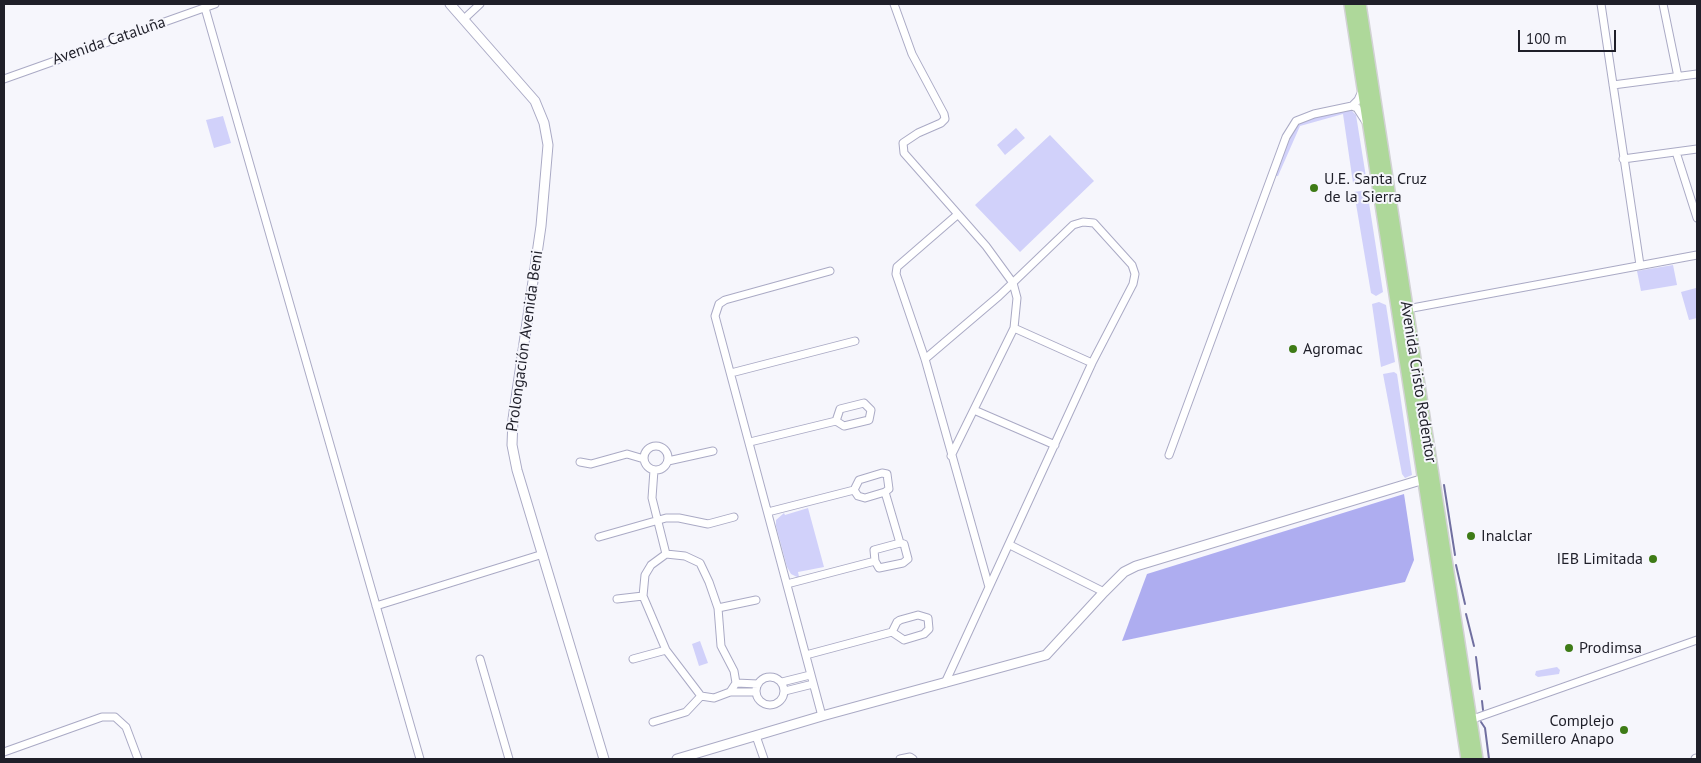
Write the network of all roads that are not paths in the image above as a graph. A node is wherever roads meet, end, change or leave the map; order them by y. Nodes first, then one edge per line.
1 (215, 4) edge
2 (450, 4) edge
3 (480, 4) edge
4 (894, 4) edge
5 (1350, 4) edge
6 (1360, 4) edge
7 (1601, 4) edge
8 (1663, 4) edge
9 (205, 8) junction
10 (464, 19) junction
11 (1697, 74) edge
12 (1678, 77) junction
13 (4, 78) edge
14 (1363, 84) junction
15 (1613, 86) junction
16 (1352, 106) junction
17 (1370, 128) junction
18 (1697, 148) edge
19 (1676, 152) junction
20 (1623, 159) junction
21 (1696, 210) edge
22 (957, 215) junction
23 (1697, 218) edge
24 (1697, 255) edge
25 (1640, 265) junction
26 (830, 271) dead end
27 (1013, 283) junction
28 (1407, 309) junction
29 (1014, 328) junction
30 (855, 341) dead end
31 (925, 359) junction
32 (1092, 364) junction
33 (731, 373) junction
34 (974, 410) junction
35 (836, 421) junction
36 (750, 442) junction
37 (1055, 445) junction
38 (713, 451) dead end
39 (1169, 455) dead end
40 (951, 456) junction
41 (644, 460) junction
42 (668, 461) junction
43 (580, 462) dead end
44 (654, 470) junction
45 (1424, 479) junction
46 (854, 490) junction
47 (885, 492) junction
48 (768, 512) junction
49 (734, 517) dead end
50 (656, 521) junction
51 (599, 536) dead end
52 (900, 543) junction
53 (1010, 545) junction
54 (543, 554) junction
55 (666, 554) junction
56 (875, 561) junction
57 (787, 584) junction
58 (989, 587) junction
59 (1104, 592) junction
60 (643, 596) junction
61 (616, 599) dead end
62 (756, 600) dead end
63 (376, 606) junction
64 (718, 608) junction
65 (892, 632) junction
66 (1697, 640) edge
67 (666, 650) junction
68 (806, 655) junction
69 (632, 658) dead end
70 (480, 659) dead end
71 (810, 675) junction
72 (782, 682) junction
73 (736, 683) junction
74 (945, 683) junction
75 (758, 684) junction
76 (813, 684) junction
77 (785, 691) junction
78 (730, 692) junction
79 (756, 692) junction
80 (701, 696) junction
81 (822, 716) junction
82 (1470, 720) junction
83 (653, 722) dead end
84 (756, 736) junction
85 (4, 752) edge
86 (138, 759) edge
87 (420, 759) edge
88 (509, 759) edge
89 (604, 759) edge
90 (676, 759) edge
91 (764, 759) edge
92 (900, 759) edge
93 (913, 759) edge
94 (1468, 759) edge
95 (1477, 759) edge

1 - 9 street, Avenida Cataluña
2 - 10 street, Prolongación Avenida Beni
3 - 10 street
4 - 22 street
5 - 14 highway, Avenida Cristo Redentor
6 - 28 highway, Avenida Cristo Redentor
7 - 15 street
8 - 12 street
9 - 13 street, Avenida Cataluña
9 - 63 street
10 - 54 street, Prolongación Avenida Beni
11 - 12 street
12 - 15 street
14 - 16 street
14 - 17 highway, Avenida Cristo Redentor
15 - 20 street
16 - 17 street
16 - 39 street
17 - 45 highway, Avenida Cristo Redentor
18 - 19 street
19 - 20 street
19 - 21 street
20 - 25 street
21 - 23 street
22 - 27 street
22 - 31 street
24 - 25 street
25 - 28 street
26 - 33 street
27 - 29 street
27 - 31 street
27 - 32 street
28 - 82 highway, Avenida Cristo Redentor
29 - 32 street
29 - 34 street
30 - 33 street
31 - 40 street
32 - 37 street
33 - 36 street
34 - 37 street
34 - 40 street
35 - 35 street
35 - 36 street
36 - 48 street
37 - 53 street
38 - 42 street
40 - 58 street
41 - 42 street
41 - 43 street
41 - 44 street
42 - 44 street
44 - 50 street
45 - 59 street
45 - 94 highway, Avenida Cristo Redentor
46 - 47 street
46 - 47 street
46 - 48 street
47 - 52 street
48 - 57 street
49 - 50 street
50 - 51 street
50 - 55 street
52 - 56 street
52 - 56 street
53 - 58 street
53 - 59 street
54 - 63 street
54 - 89 street, Prolongación Avenida Beni
55 - 60 street
55 - 64 street
56 - 57 street
57 - 68 street
58 - 74 street
59 - 74 street
60 - 61 street
60 - 67 street
62 - 64 street
63 - 87 street
64 - 73 street
65 - 65 street
65 - 68 street
66 - 82 street
67 - 69 street
67 - 80 street
68 - 71 street
70 - 88 street
71 - 72 street
71 - 76 street
72 - 75 street
72 - 77 street
73 - 75 street
73 - 78 street
74 - 81 street
75 - 79 street
76 - 77 street
76 - 81 street
77 - 79 street
78 - 79 street
78 - 80 street
80 - 83 street
81 - 84 street
82 - 95 highway, Avenida Cristo Redentor
84 - 90 street
84 - 91 street
85 - 86 street
92 - 93 street

